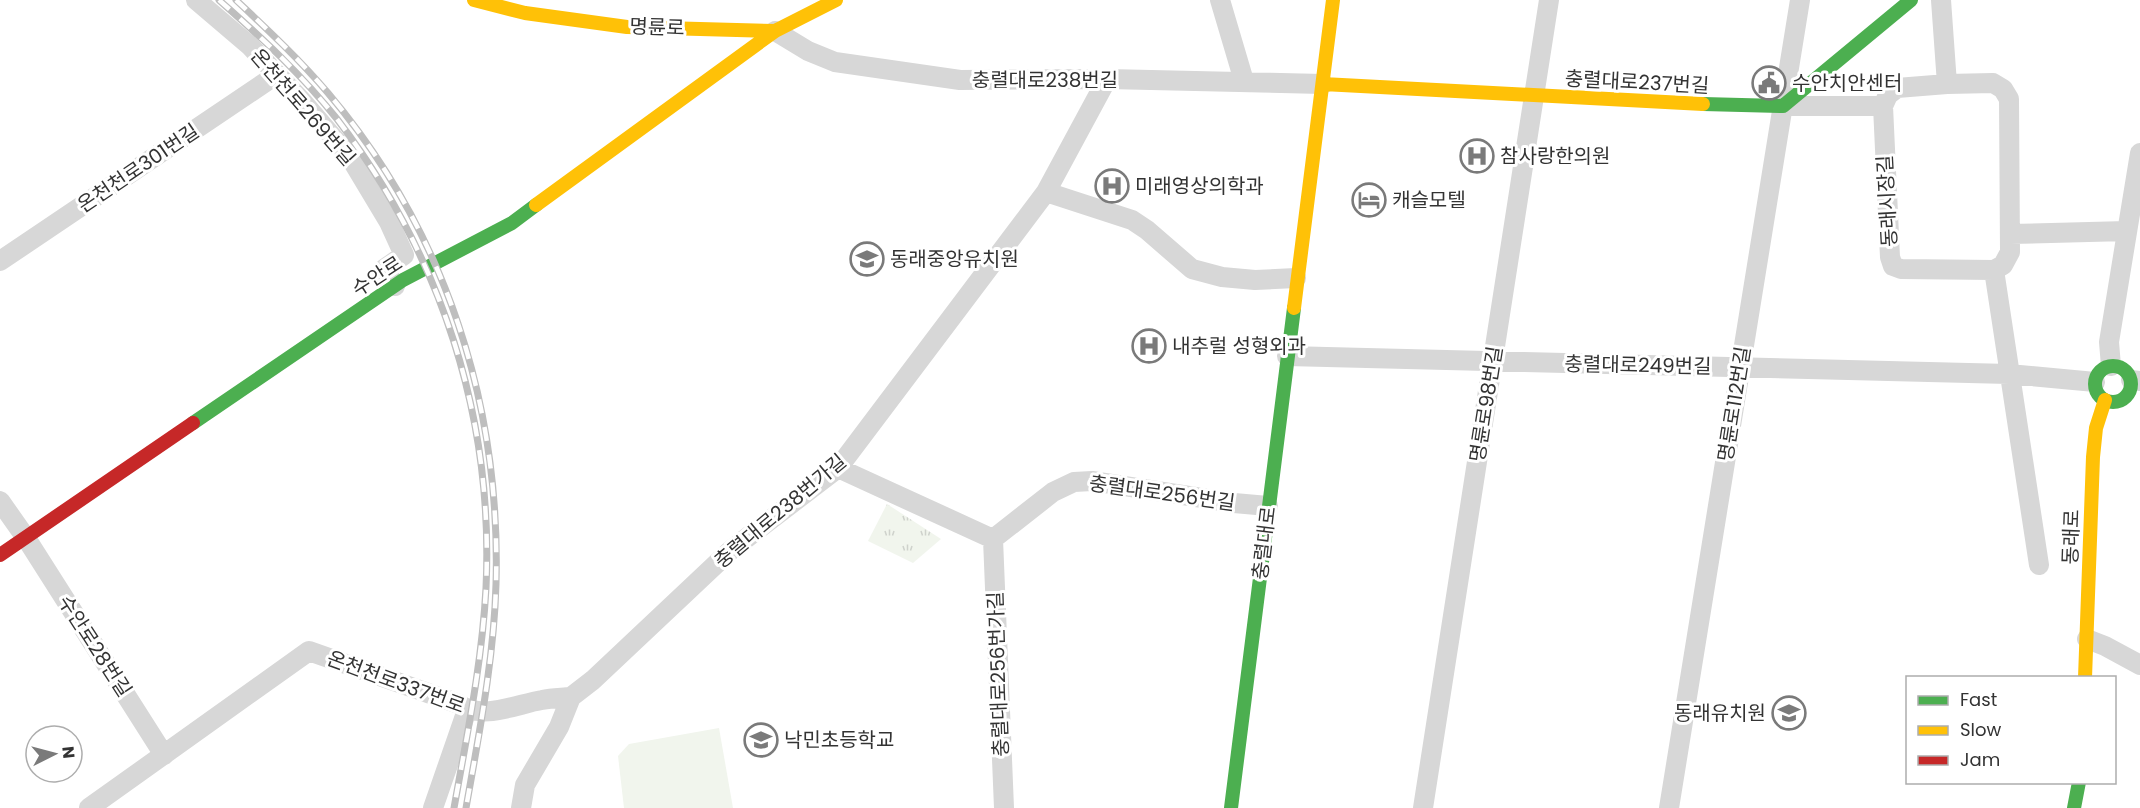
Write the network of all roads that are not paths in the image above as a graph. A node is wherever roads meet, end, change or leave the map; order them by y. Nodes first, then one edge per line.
1 (196, 0) edge
2 (474, 0) edge
3 (836, 0) edge
4 (1220, 0) edge
5 (1333, 0) edge
6 (1548, 0) edge
7 (1800, 0) edge
8 (1911, 0) edge
9 (1941, 0) edge
10 (775, 31) junction
11 (276, 75) junction
12 (1107, 79) junction
13 (1244, 81) junction
14 (1323, 84) junction
15 (1947, 84) junction
16 (1534, 96) junction
17 (1783, 106) junction
18 (1883, 106) junction
19 (2140, 153) edge
20 (1046, 192) junction
21 (2127, 231) junction
22 (2010, 234) junction
23 (0, 261) edge
24 (1994, 270) junction
25 (1296, 278) junction
26 (395, 286) junction
27 (1287, 356) junction
28 (1492, 361) junction
29 (2140, 361) edge
30 (1740, 367) junction
31 (2009, 374) junction
32 (2127, 375) edge
33 (2095, 382) junction
34 (2105, 400) junction
35 (838, 468) junction
36 (0, 501) edge
37 (1268, 506) junction
38 (26, 538) junction
39 (993, 539) junction
40 (0, 555) edge
41 (2039, 565) dead end
42 (2086, 639) junction
43 (2140, 665) edge
44 (2085, 676) edge
45 (571, 697) junction
46 (467, 710) junction
47 (164, 754) junction
48 (2079, 784) edge
49 (89, 808) edge
50 (433, 808) edge
51 (521, 808) edge
52 (1004, 808) edge
53 (1231, 808) edge
54 (1423, 808) edge
55 (1669, 808) edge
56 (2074, 808) edge

1 - 11 street, 온천천로269번길
2 - 10 main road, 명륜로
3 - 10 main road, 명륜로
4 - 13 street
5 - 14 main road, 충렬대로
6 - 16 street, 명륜로98번길
7 - 17 street, 명륜로112번길
8 - 17 main road
9 - 15 street
10 - 12 street, 충렬대로238번길
10 - 26 main road, 수안로
11 - 23 street, 온천천로301번길
11 - 26 street, 온천천로269번길
12 - 13 street, 충렬대로238번길
12 - 20 street, 충렬대로238번가길
13 - 14 street, 충렬대로238번길
14 - 16 main road, 충렬대로237번길
14 - 25 main road, 충렬대로
15 - 18 street
15 - 22 street
16 - 17 main road, 충렬대로237번길
16 - 28 street, 명륜로98번길
17 - 18 street
17 - 30 street, 명륜로112번길
18 - 24 street, 동래시장길
19 - 21 street
20 - 25 street
20 - 35 street, 충렬대로238번가길
21 - 22 street
21 - 32 street
22 - 24 street
24 - 31 street
25 - 27 main road, 충렬대로
26 - 38 main road, 수안로
27 - 28 street, 충렬대로249번길
27 - 37 main road, 충렬대로
28 - 30 street, 충렬대로249번길
28 - 54 street, 명륜로98번길
29 - 32 main road
30 - 31 street, 충렬대로249번길
30 - 55 street, 명륜로112번길
31 - 33 street, 충렬대로249번길
31 - 41 street
32 - 33 main road
32 - 34 main road
33 - 34 main road
34 - 42 main road, 동래로
35 - 39 street
35 - 45 street, 충렬대로238번가길
36 - 38 street, 수안로28번길
37 - 39 street, 충렬대로256번길
37 - 53 main road, 충렬대로
38 - 40 main road, 수안로
38 - 47 street, 수안로28번길
39 - 52 street, 충렬대로256번가길
42 - 43 street
42 - 44 main road, 동래로
45 - 46 street, 온천천로337번로
45 - 51 street
46 - 47 street, 온천천로337번로
46 - 50 street
47 - 49 street, 온천천로337번로
48 - 56 main road

